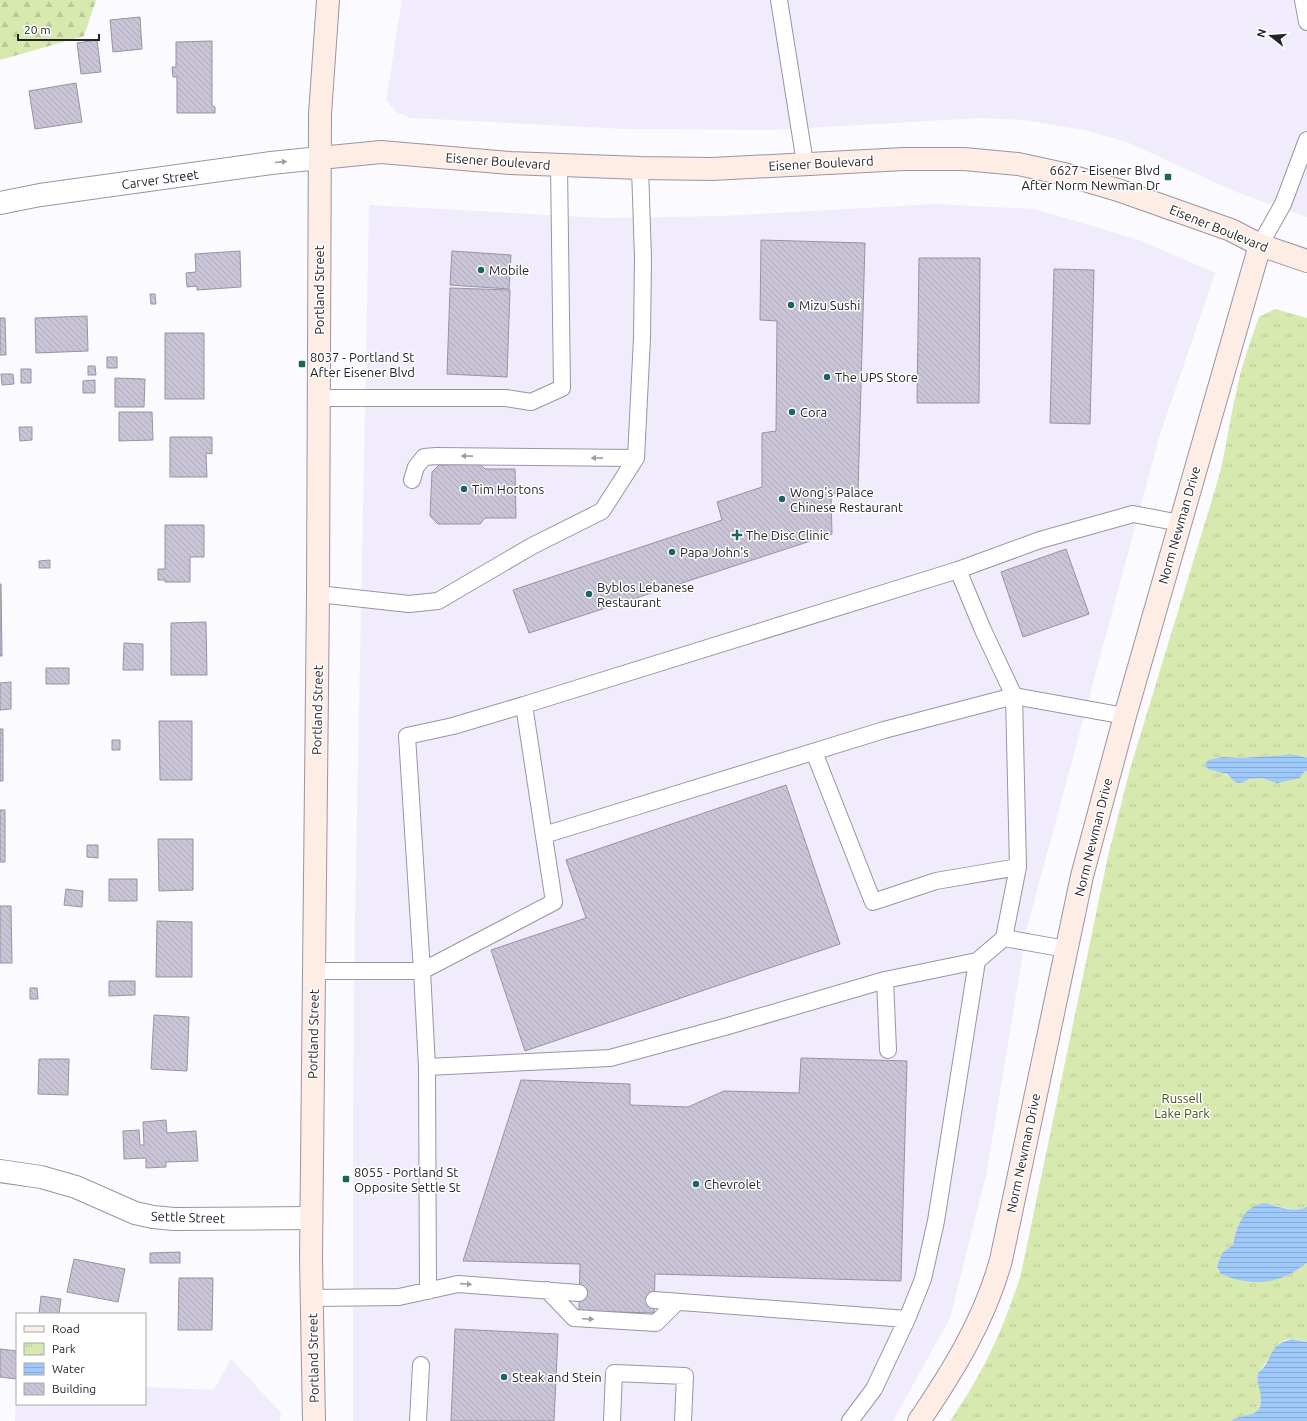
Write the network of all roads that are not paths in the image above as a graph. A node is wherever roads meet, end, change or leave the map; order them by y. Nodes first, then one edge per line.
1 (328, 0) edge
2 (779, 0) edge
3 (1303, 0) edge
4 (1307, 22) edge
5 (1307, 140) edge
6 (320, 158) junction
7 (805, 164) junction
8 (559, 165) junction
9 (640, 168) junction
10 (0, 203) edge
11 (1260, 245) junction
12 (1307, 261) edge
13 (318, 398) junction
14 (636, 458) junction
15 (412, 480) dead end
16 (1180, 523) junction
17 (958, 570) junction
18 (318, 594) junction
19 (1014, 696) junction
20 (524, 705) junction
21 (1126, 716) junction
22 (814, 752) junction
23 (544, 835) junction
24 (1018, 867) junction
25 (1004, 938) junction
26 (1066, 949) junction
27 (977, 961) junction
28 (314, 971) junction
29 (422, 971) junction
30 (885, 980) junction
31 (888, 1050) dead end
32 (427, 1067) junction
33 (0, 1171) edge
34 (312, 1218) junction
35 (547, 1290) junction
36 (428, 1291) junction
37 (579, 1292) dead end
38 (312, 1298) junction
39 (654, 1300) dead end
40 (677, 1302) junction
41 (906, 1320) junction
42 (421, 1365) dead end
43 (314, 1421) edge
44 (418, 1421) edge
45 (612, 1421) edge
46 (683, 1421) edge
47 (850, 1421) edge
48 (919, 1421) edge

1 - 6 street, Portland Street
2 - 7 lane
3 - 4 lane
5 - 11 lane
6 - 8 street, Eisener Boulevard
10 -> 6 street, Carver Street
6 - 13 street, Portland Street
7 - 9 street, Eisener Boulevard
7 - 11 street, Eisener Boulevard
8 - 9 street, Eisener Boulevard
8 - 13 lane
9 - 14 lane
11 - 12 street, Eisener Boulevard
11 - 16 street, Norm Newman Drive
13 - 18 street, Portland Street
14 -> 15 lane
14 - 18 lane
16 - 17 lane
16 - 21 street, Norm Newman Drive
17 - 19 lane
17 - 20 lane
18 - 28 street, Portland Street
19 - 21 lane
19 - 22 lane
19 - 24 lane
20 - 23 lane
20 - 29 lane
21 - 26 street, Norm Newman Drive
22 - 23 lane
22 - 24 lane
23 - 29 lane
24 - 25 lane
25 - 26 lane
25 - 27 lane
26 - 48 street, Norm Newman Drive
27 - 30 lane
27 - 41 lane
28 - 29 lane
28 - 34 street, Portland Street
29 - 32 lane
30 - 31 lane
30 - 32 lane
32 - 36 lane
33 - 34 street, Settle Street
34 - 38 street, Portland Street
36 -> 35 lane
35 - 37 lane
35 -> 40 lane
36 - 38 lane
38 - 43 street, Portland Street
39 - 40 lane
40 - 41 lane
41 - 47 lane
42 - 44 lane
45 - 46 lane

